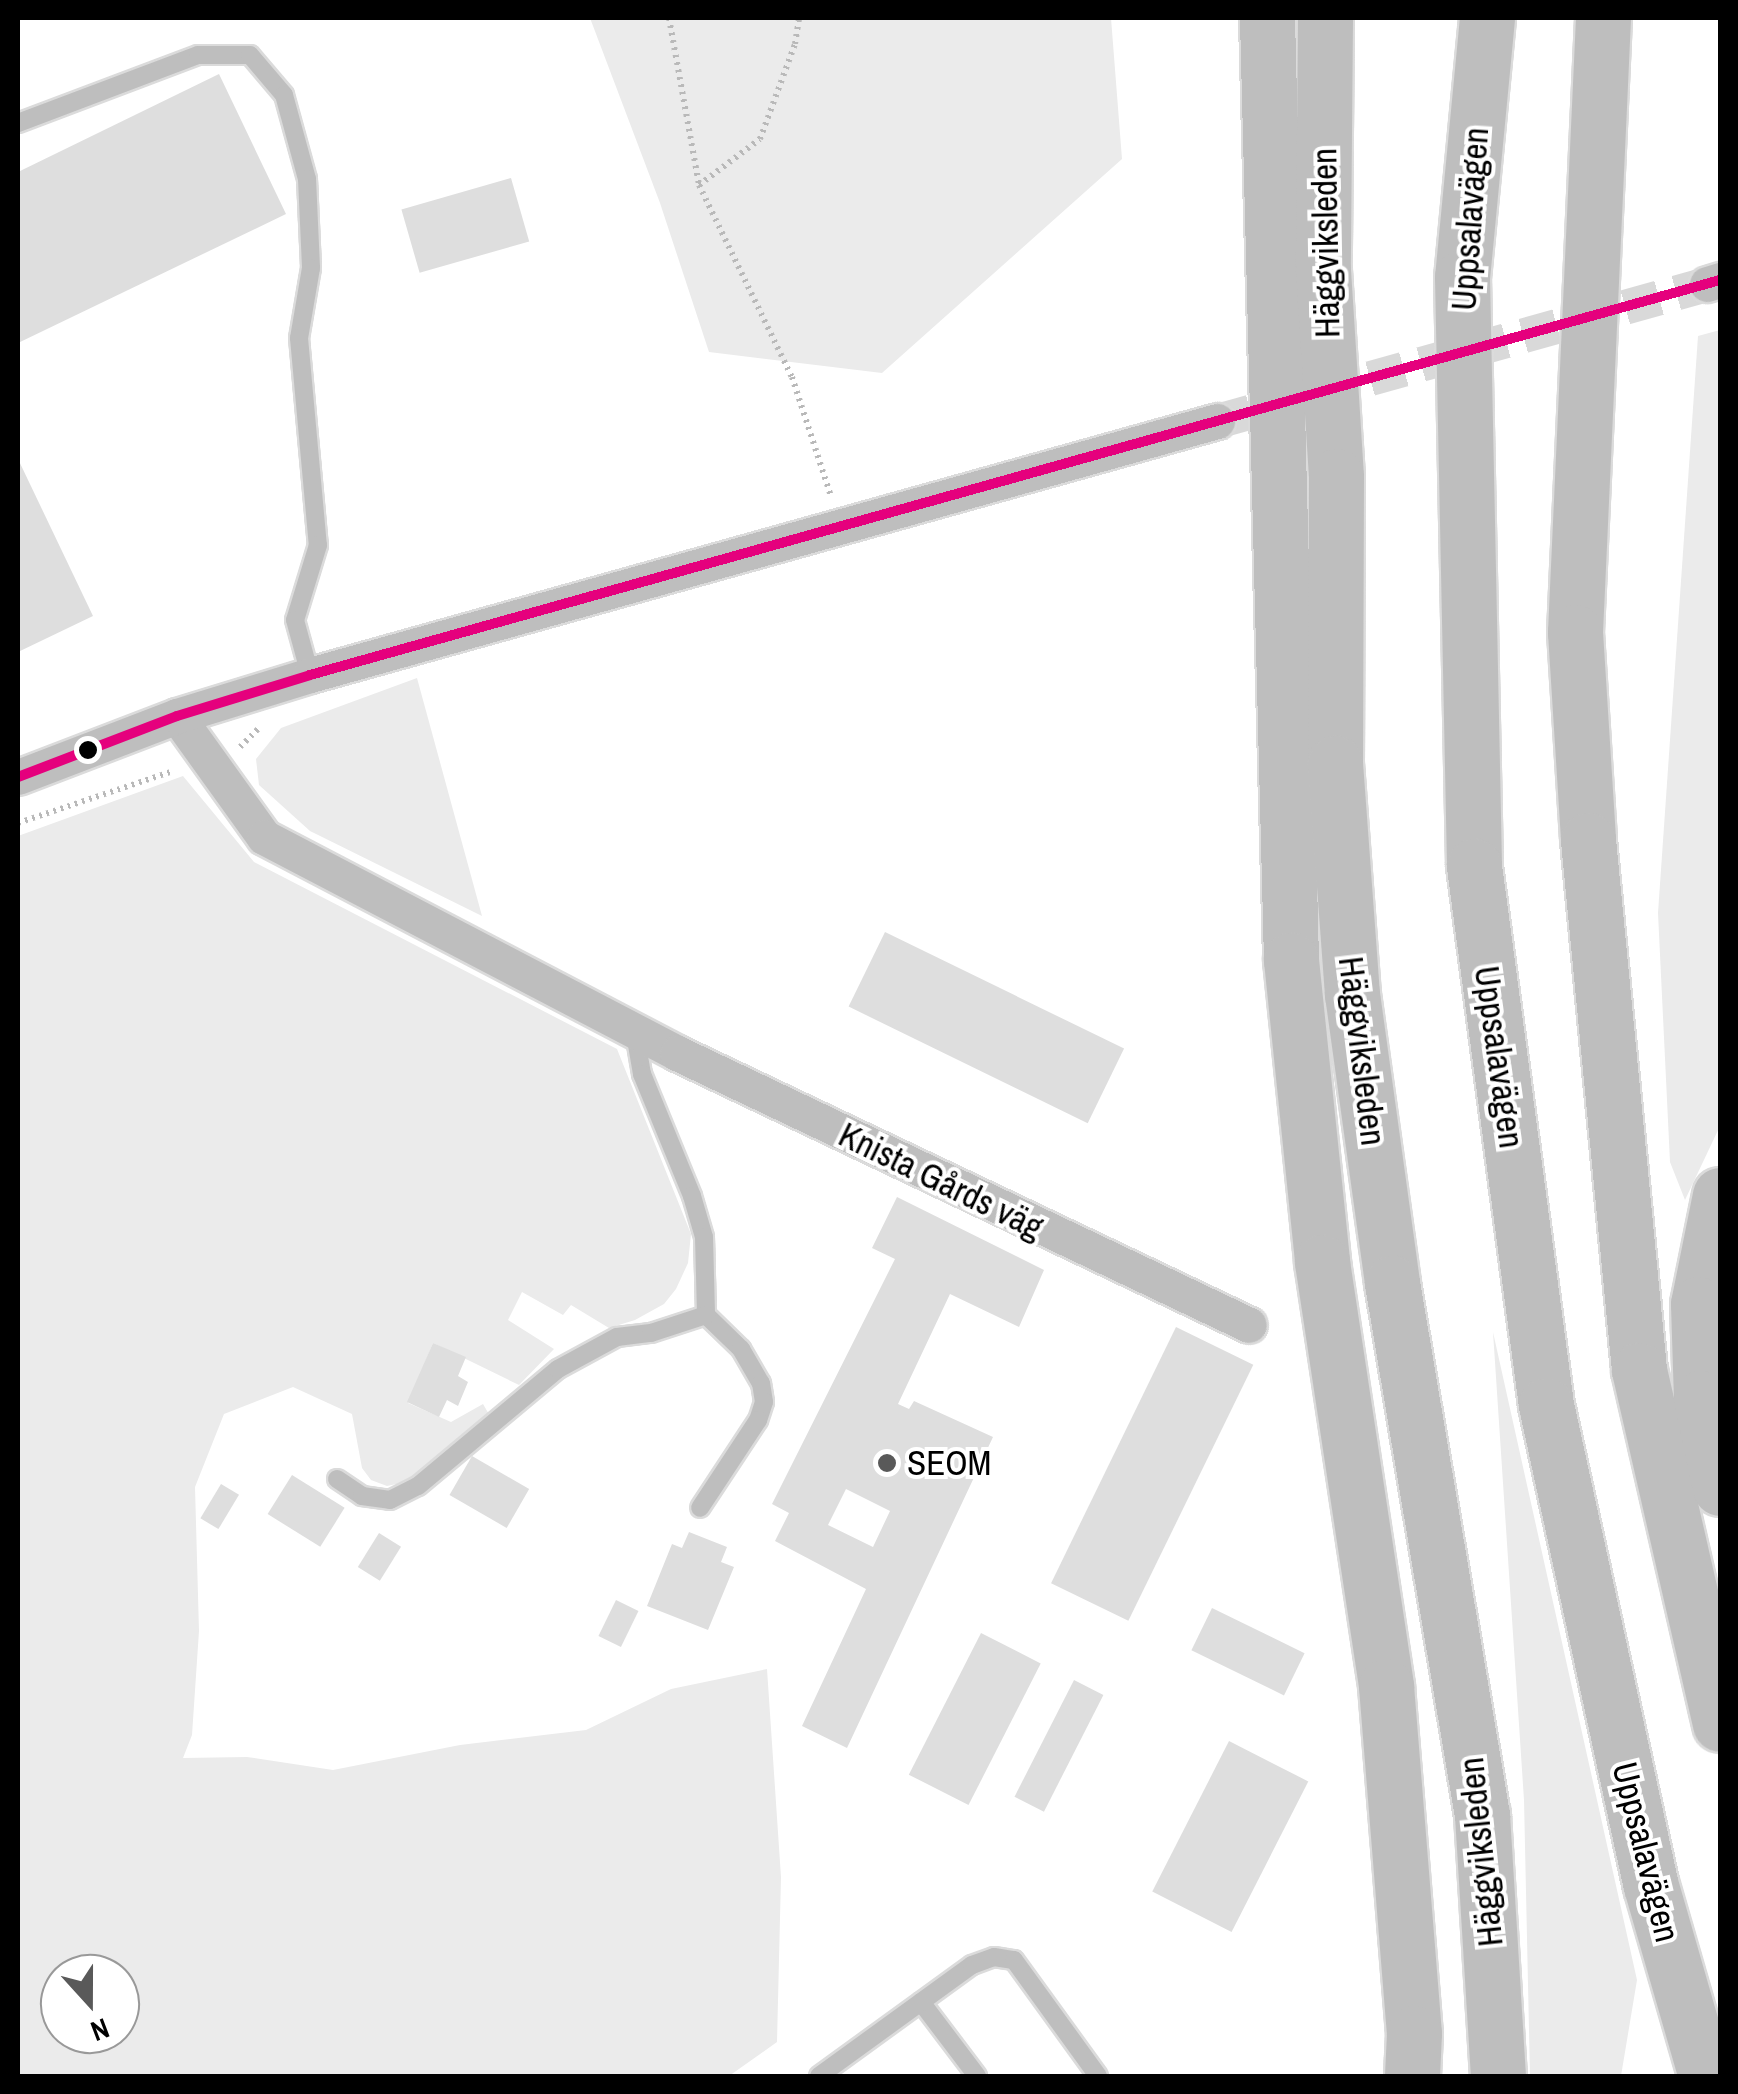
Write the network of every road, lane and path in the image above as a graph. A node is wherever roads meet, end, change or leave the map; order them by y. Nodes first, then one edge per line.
1 (668, 18) edge
2 (799, 18) edge
3 (1267, 18) edge
4 (1326, 18) edge
5 (1487, 18) edge
6 (1603, 18) edge
7 (18, 123) edge
8 (699, 185) junction
9 (1217, 421) tunnel mouth
10 (840, 526) junction
11 (310, 675) junction
12 (177, 716) junction
13 (18, 777) edge
14 (635, 1032) junction
15 (1720, 1194) edge
16 (706, 1316) junction
17 (1249, 1325) dead end
18 (337, 1479) dead end
19 (1720, 1488) edge
20 (700, 1508) dead end
21 (1720, 1724) edge
22 (921, 2002) junction
23 (819, 2076) edge
24 (977, 2076) edge
25 (1098, 2076) edge
26 (1412, 2076) edge
27 (1498, 2076) edge
28 (1706, 2076) edge

1 - 8 path
2 - 8 path
3 - 26 highway
4 - 27 highway, Häggviksleden
5 - 28 highway, Uppsalavägen
6 - 21 highway
7 - 11 lane
8 - 10 path
9 - 10 street
10 - 11 street
11 - 12 street
12 - 13 street
12 - 14 street, Knista Gårds väg
14 - 16 lane
14 - 17 street, Knista Gårds väg
15 - 19 highway
16 - 18 lane
16 - 20 lane
22 - 23 lane
22 - 24 lane
22 - 25 lane

